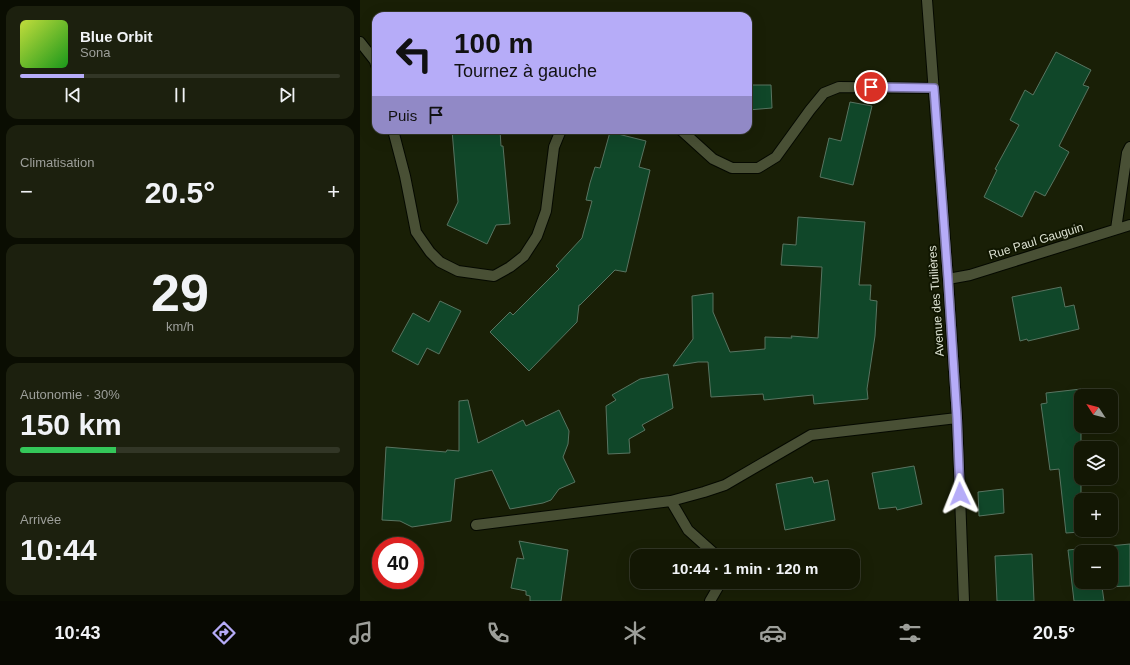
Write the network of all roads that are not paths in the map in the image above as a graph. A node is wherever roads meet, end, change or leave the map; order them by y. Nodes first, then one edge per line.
1 (927, 0) edge
2 (360, 42) edge
3 (372, 57) edge
4 (934, 88) junction
5 (394, 134) edge
6 (559, 134) edge
7 (685, 134) edge
8 (1130, 147) edge
9 (1130, 225) edge
10 (1116, 229) junction
11 (948, 279) junction
12 (957, 418) junction
13 (671, 501) junction
14 (476, 525) dead end
15 (709, 549) edge
16 (717, 589) edge
17 (710, 601) edge
18 (964, 601) edge

1 - 4 street, Avenue des Tuilières
2 - 3 street
4 - 7 street
4 - 11 street, Avenue des Tuilières
5 - 6 street
8 - 10 street
9 - 10 street, Rue Paul Gauguin
10 - 11 street, Rue Paul Gauguin
11 - 12 street, Avenue des Tuilières
12 - 13 street
12 - 18 street, Avenue des Tuilières
13 - 14 street
13 - 15 street
16 - 17 street

